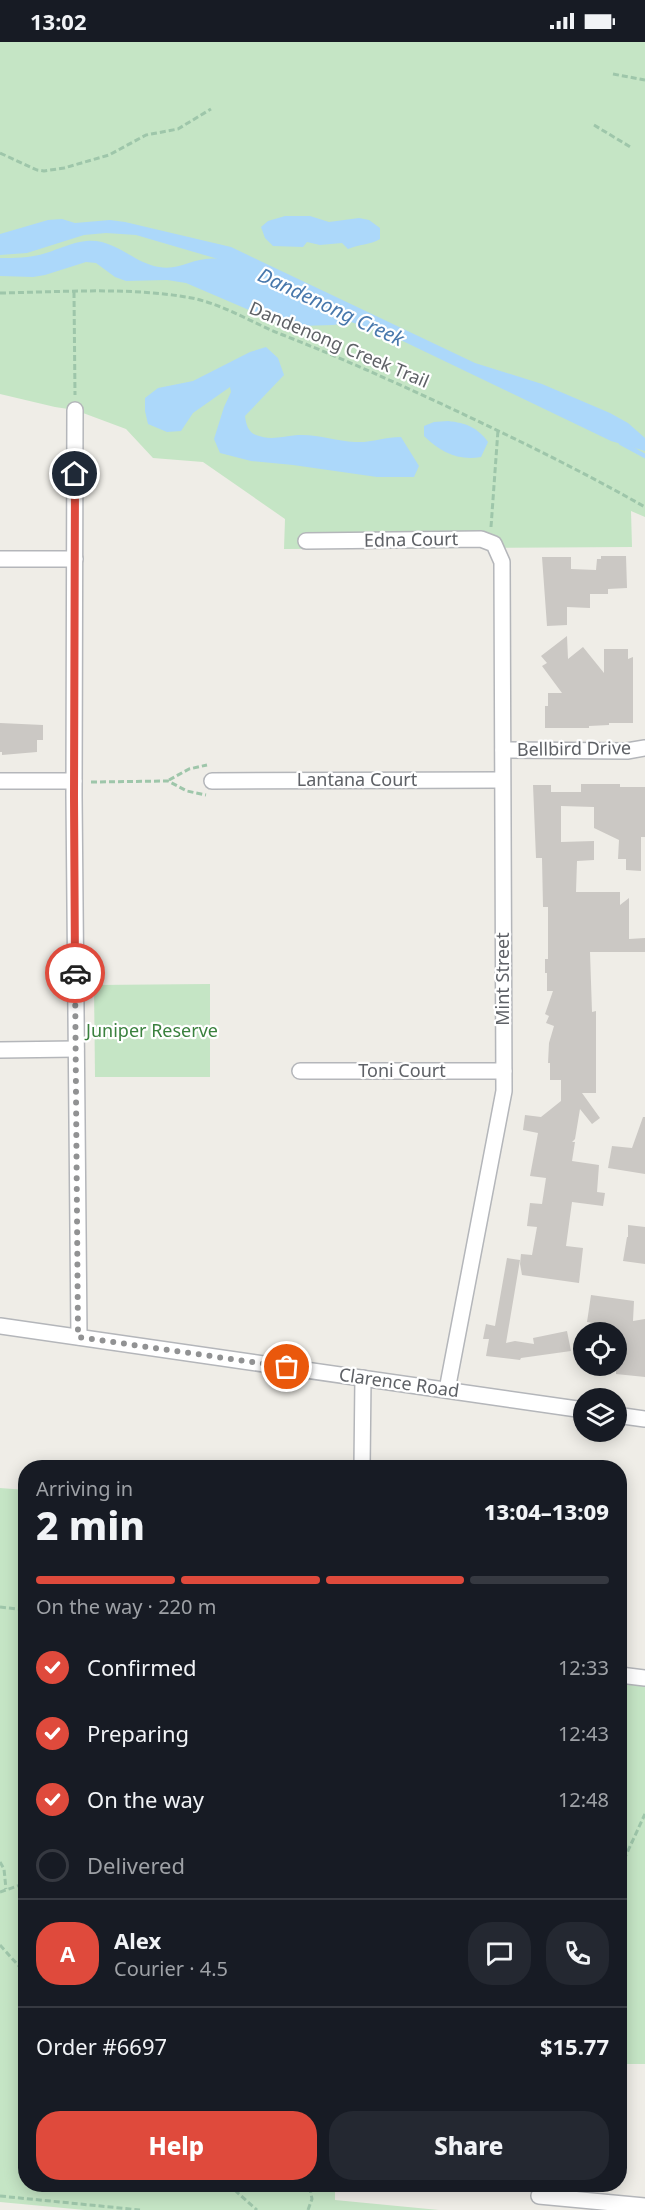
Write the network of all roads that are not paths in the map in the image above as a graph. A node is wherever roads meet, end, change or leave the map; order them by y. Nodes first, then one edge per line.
1 (75, 410) road end
2 (306, 541) dead end
3 (0, 559) edge
4 (75, 559) junction
5 (502, 562) joint
6 (645, 747) edge
7 (502, 750) junction
8 (502, 780) junction
9 (0, 781) edge
10 (74, 781) junction
11 (210, 788) road end
12 (76, 1049) junction
13 (0, 1050) edge
14 (300, 1071) dead end
15 (504, 1071) junction
16 (0, 1326) edge
17 (78, 1337) junction
18 (363, 1377) junction
19 (447, 1390) junction
20 (573, 1408) edge
21 (627, 1417) edge
22 (645, 1419) edge
23 (362, 1460) edge
24 (627, 1677) edge
25 (645, 1678) edge
26 (539, 2196) dead end
27 (645, 2206) edge

1 - 4 street
2 - 5 street, Edna Court
3 - 4 street
4 - 10 street
5 - 7 street, Mint Street
6 - 7 street, Bellbird Drive
7 - 8 street, Mint Street
8 - 11 street, Lantana Court
8 - 15 street, Mint Street
9 - 10 street
10 - 12 street
12 - 13 street
12 - 17 street
14 - 15 street, Toni Court
15 - 19 street, Mint Street
16 - 17 street, Clarence Road
17 - 18 street, Clarence Road
18 - 19 street, Clarence Road
18 - 23 street
19 - 20 street, Clarence Road
21 - 22 street
24 - 25 street
26 - 27 street

